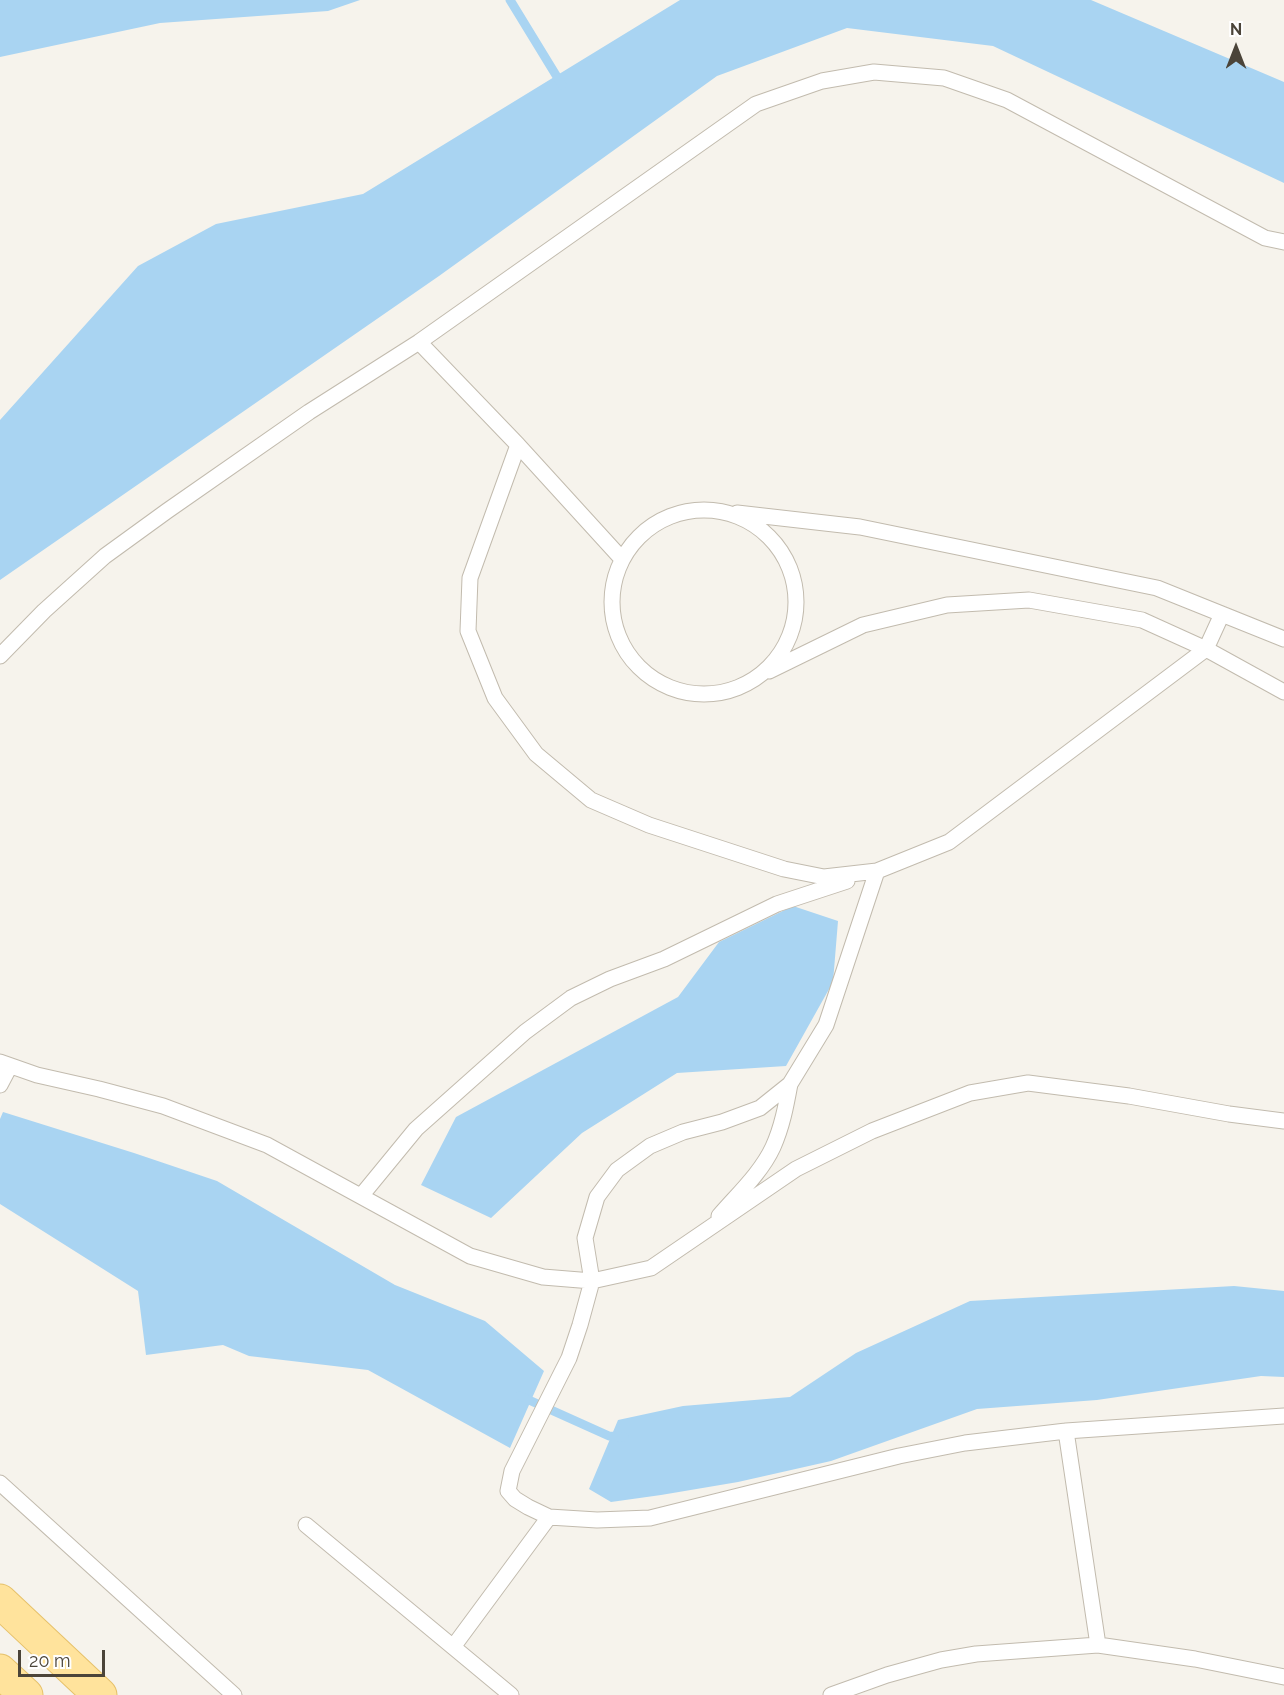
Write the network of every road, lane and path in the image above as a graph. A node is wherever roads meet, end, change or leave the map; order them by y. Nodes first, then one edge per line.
1 (1284, 242) edge
2 (419, 342) junction
3 (518, 445) junction
4 (725, 511) junction
5 (621, 558) junction
6 (1222, 614) junction
7 (1284, 639) edge
8 (1206, 649) junction
9 (0, 656) edge
10 (755, 678) junction
11 (1284, 692) edge
12 (877, 871) junction
13 (5, 1064) edge
14 (0, 1084) edge
15 (790, 1084) junction
16 (1284, 1121) edge
17 (361, 1196) junction
18 (703, 1234) junction
19 (592, 1281) junction
20 (1284, 1416) edge
21 (1066, 1431) junction
22 (0, 1483) edge
23 (549, 1516) junction
24 (306, 1525) dead end
25 (0, 1601) edge
26 (1098, 1645) junction
27 (453, 1647) junction
28 (0, 1671) edge
29 (1284, 1677) edge
30 (26, 1695) edge
31 (100, 1695) edge
32 (234, 1695) edge
33 (511, 1695) edge
34 (831, 1695) edge

1 - 2 lane
2 - 3 lane
2 - 9 lane
3 - 5 lane
3 - 12 lane
4 - 5 lane
4 - 6 lane
4 - 10 lane
5 - 10 lane
6 - 7 lane
6 - 8 lane
8 - 10 lane
8 - 11 lane
8 - 12 lane
12 - 15 lane
12 - 17 lane
13 - 14 lane
13 - 17 lane
15 - 18 lane
15 - 19 lane
16 - 18 lane
17 - 19 lane
18 - 19 lane
19 - 23 lane
20 - 21 lane
21 - 23 lane
21 - 26 lane
22 - 32 lane
23 - 27 lane
24 - 27 lane
25 - 31 main road
26 - 29 lane
26 - 34 lane
27 - 33 lane
28 - 30 main road

